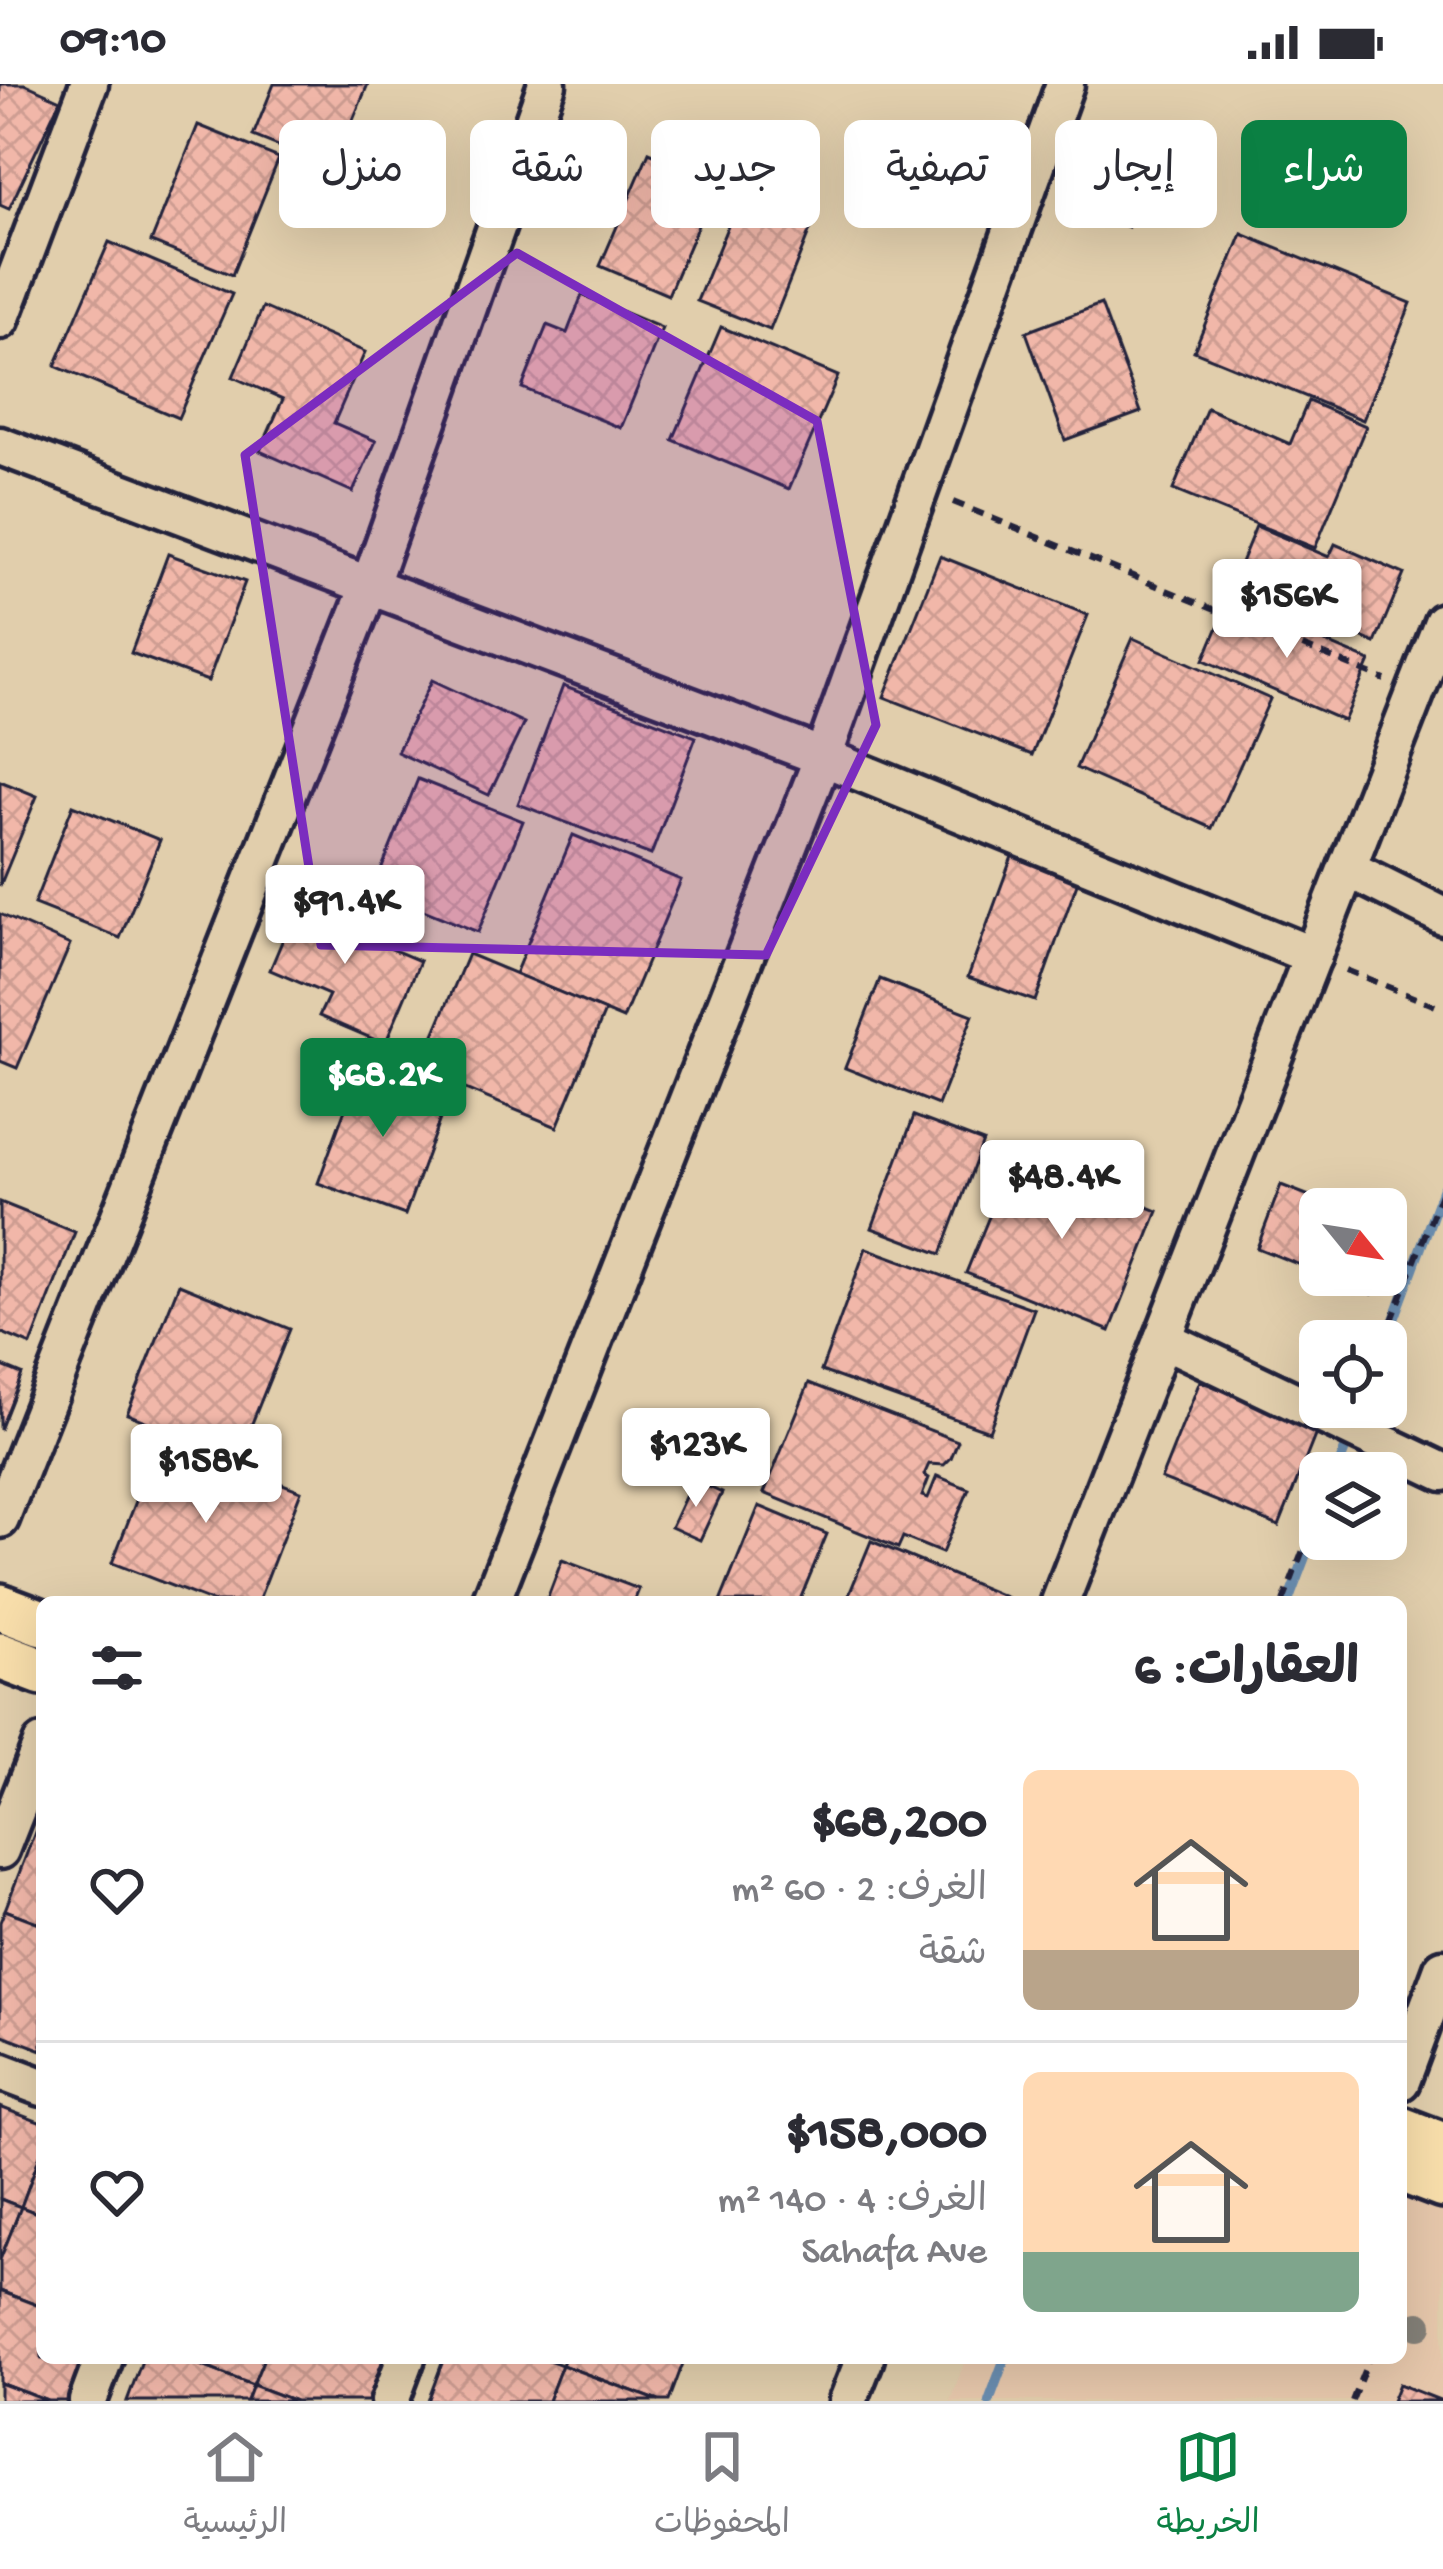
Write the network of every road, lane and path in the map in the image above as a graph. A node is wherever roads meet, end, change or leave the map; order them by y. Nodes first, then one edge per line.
1 (88, 84) edge
2 (548, 84) edge
3 (1065, 84) edge
4 (0, 320) edge
5 (0, 446) edge
6 (920, 488) junction
7 (369, 587) junction
8 (1443, 622) edge
9 (1416, 692) junction
10 (823, 757) junction
11 (1347, 868) junction
12 (1443, 916) edge
13 (1313, 956) junction
14 (1443, 1010) edge
15 (1443, 1188) edge
16 (1392, 1320) edge
17 (1163, 1339) junction
18 (1443, 1472) edge
19 (0, 1519) edge
20 (1299, 1560) edge
21 (493, 1596) edge
22 (1062, 1596) edge
23 (1285, 1596) edge
24 (0, 1607) edge
25 (36, 1621) edge
26 (0, 1656) edge
27 (36, 1670) edge
28 (36, 1759) edge
29 (0, 1850) edge
30 (1443, 1968) edge
31 (1407, 2065) edge
32 (0, 2071) edge
33 (36, 2085) edge
34 (1407, 2132) edge
35 (1443, 2146) edge
36 (1407, 2171) edge
37 (1443, 2185) edge
38 (102, 2364) edge
39 (404, 2364) edge
40 (863, 2364) edge
41 (1367, 2364) edge
42 (88, 2401) edge
43 (390, 2401) edge
44 (848, 2401) edge
45 (1352, 2401) edge

1 - 4 street
2 - 7 street
3 - 6 street
5 - 7 street
6 - 9 path
6 - 10 street
7 - 10 street
7 - 19 street
8 - 9 street
9 - 11 street
10 - 13 street
10 - 21 street
11 - 12 street
11 - 13 street
13 - 14 path
13 - 17 street
15 - 16 path
17 - 18 street
17 - 22 street
20 - 23 path
24 - 25 main road
26 - 27 main road
28 - 29 street
30 - 31 street
32 - 33 street
34 - 35 main road
36 - 37 main road
38 - 42 street
39 - 43 street
40 - 44 street
41 - 45 path

